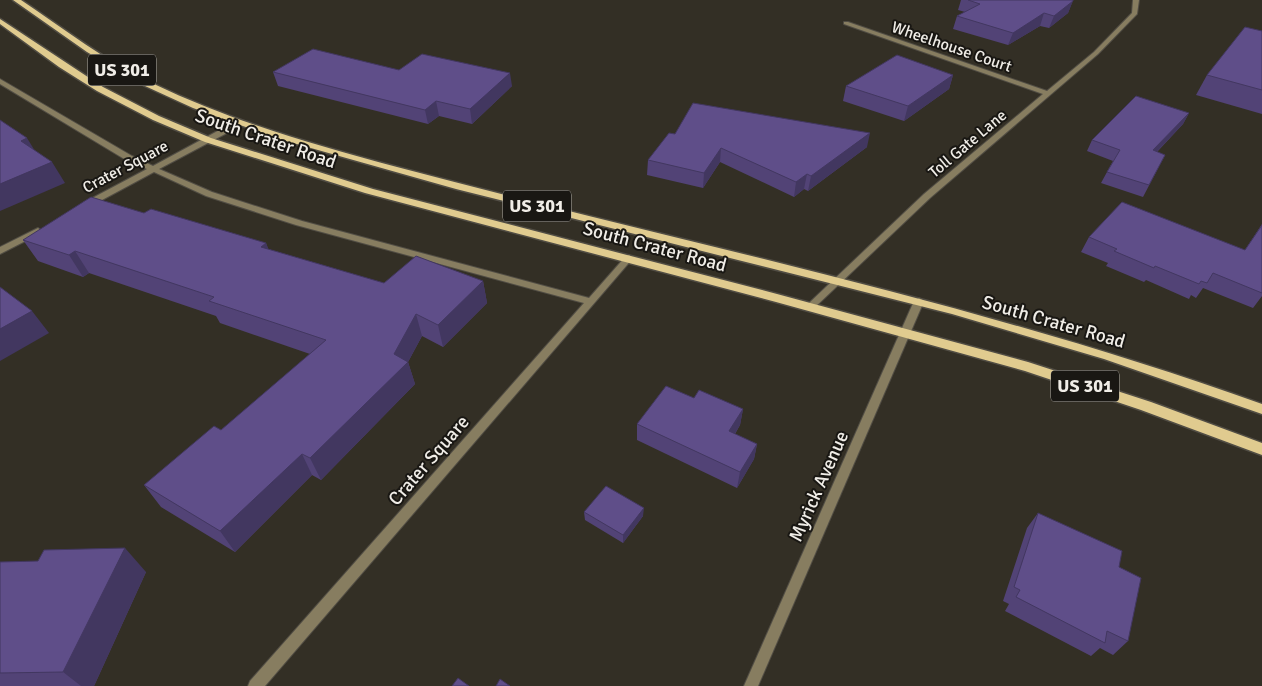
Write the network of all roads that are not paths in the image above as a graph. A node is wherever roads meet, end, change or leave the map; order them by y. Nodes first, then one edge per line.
1 (16, 0) edge
2 (1136, 0) edge
3 (0, 21) edge
4 (846, 23) dead end
5 (0, 81) edge
6 (1048, 94) junction
7 (239, 123) junction
8 (208, 140) junction
9 (152, 169) junction
10 (77, 210) edge
11 (44, 228) edge
12 (0, 251) edge
13 (629, 258) junction
14 (838, 280) junction
15 (919, 301) junction
16 (591, 302) junction
17 (810, 307) junction
18 (906, 333) junction
19 (1262, 409) edge
20 (1262, 449) edge
21 (255, 686) edge
22 (751, 686) edge

1 - 7 main road, South Crater Road / US 301
2 - 6 street, Toll Gate Lane
3 - 8 main road, South Crater Road / US 301
4 - 6 street, Wheelhouse Court
5 - 9 street
6 - 14 street, Toll Gate Lane
7 - 8 street, Crater Square
7 - 14 main road, South Crater Road / US 301
8 - 9 street, Crater Square
8 - 13 main road, South Crater Road / US 301
9 - 10 street, Crater Square
9 - 16 street
11 - 12 street
13 - 16 street, Crater Square
13 - 17 main road, South Crater Road / US 301
14 - 15 main road, South Crater Road / US 301
14 - 17 street, Toll Gate Lane
15 - 18 street, Myrick Avenue
15 - 19 main road, South Crater Road / US 301
16 - 21 street, Crater Square
17 - 18 main road, South Crater Road / US 301
18 - 20 main road, South Crater Road / US 301
18 - 22 street, Myrick Avenue

